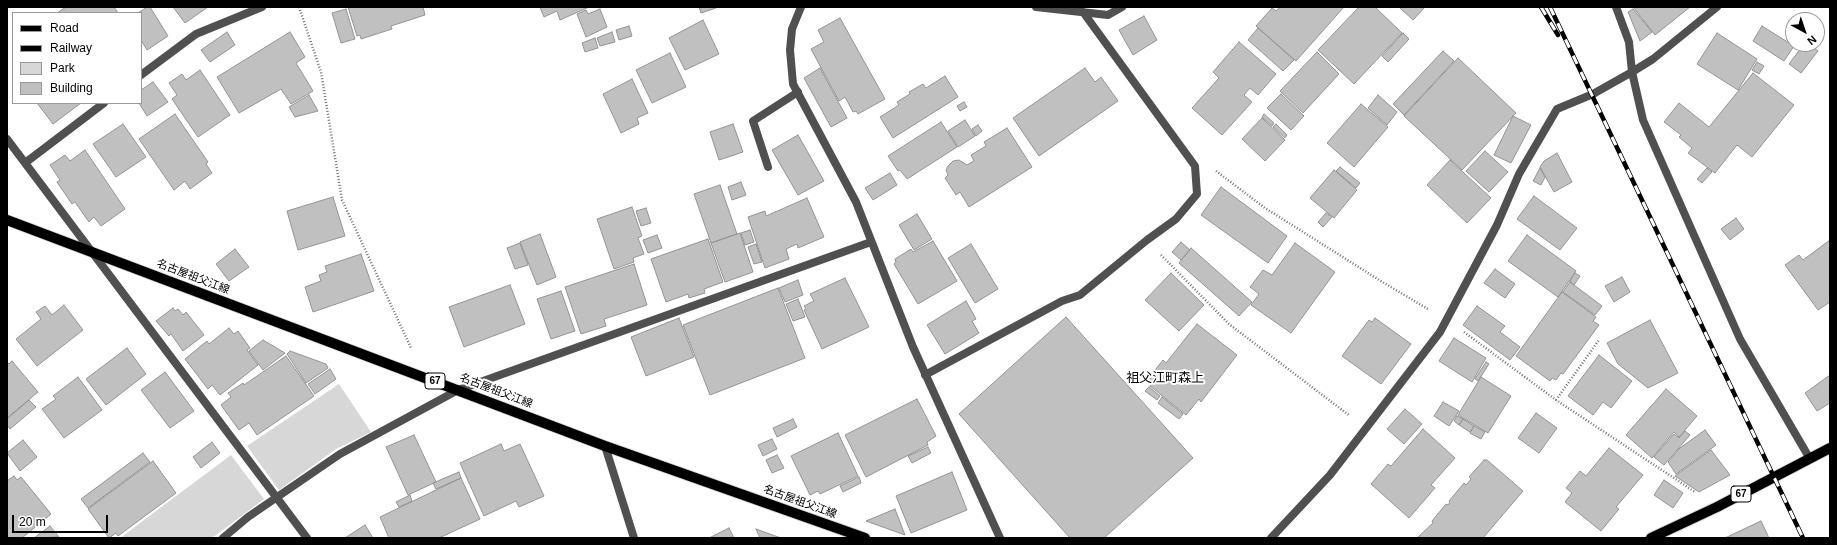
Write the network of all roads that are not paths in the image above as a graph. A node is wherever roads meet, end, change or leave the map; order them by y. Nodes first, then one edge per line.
1 (262, 7) edge
2 (801, 7) edge
3 (1036, 7) edge
4 (1122, 7) edge
5 (1616, 7) edge
6 (1717, 7) edge
7 (1083, 12) junction
8 (1632, 72) junction
9 (142, 74) edge
10 (798, 92) junction
11 (103, 104) edge
12 (7, 140) edge
13 (25, 163) junction
14 (768, 167) dead end
15 (7, 220) edge
16 (871, 242) junction
17 (93, 252) junction
18 (925, 374) junction
19 (458, 390) junction
20 (605, 446) junction
21 (1830, 448) edge
22 (1810, 459) junction
23 (277, 498) junction
24 (223, 538) edge
25 (307, 538) edge
26 (634, 538) edge
27 (865, 538) edge
28 (1000, 538) edge
29 (1271, 538) edge
30 (1651, 538) edge

1 - 9 street
2 - 10 street
3 - 7 street
4 - 7 street
5 - 8 street
6 - 8 street
7 - 18 street
8 - 22 street
8 - 29 street
10 - 14 street
10 - 16 street
11 - 13 street
12 - 13 street
13 - 17 street
15 - 17 main road, 名古屋祖父江線 / 67
16 - 18 street
16 - 19 street
17 - 19 main road, 名古屋祖父江線 / 67
17 - 23 street
18 - 28 street
19 - 20 main road, 名古屋祖父江線 / 67
19 - 23 street
20 - 26 street
20 - 27 main road, 名古屋祖父江線 / 67
21 - 22 main road, 67
22 - 30 main road, 67
23 - 24 street
23 - 25 street

